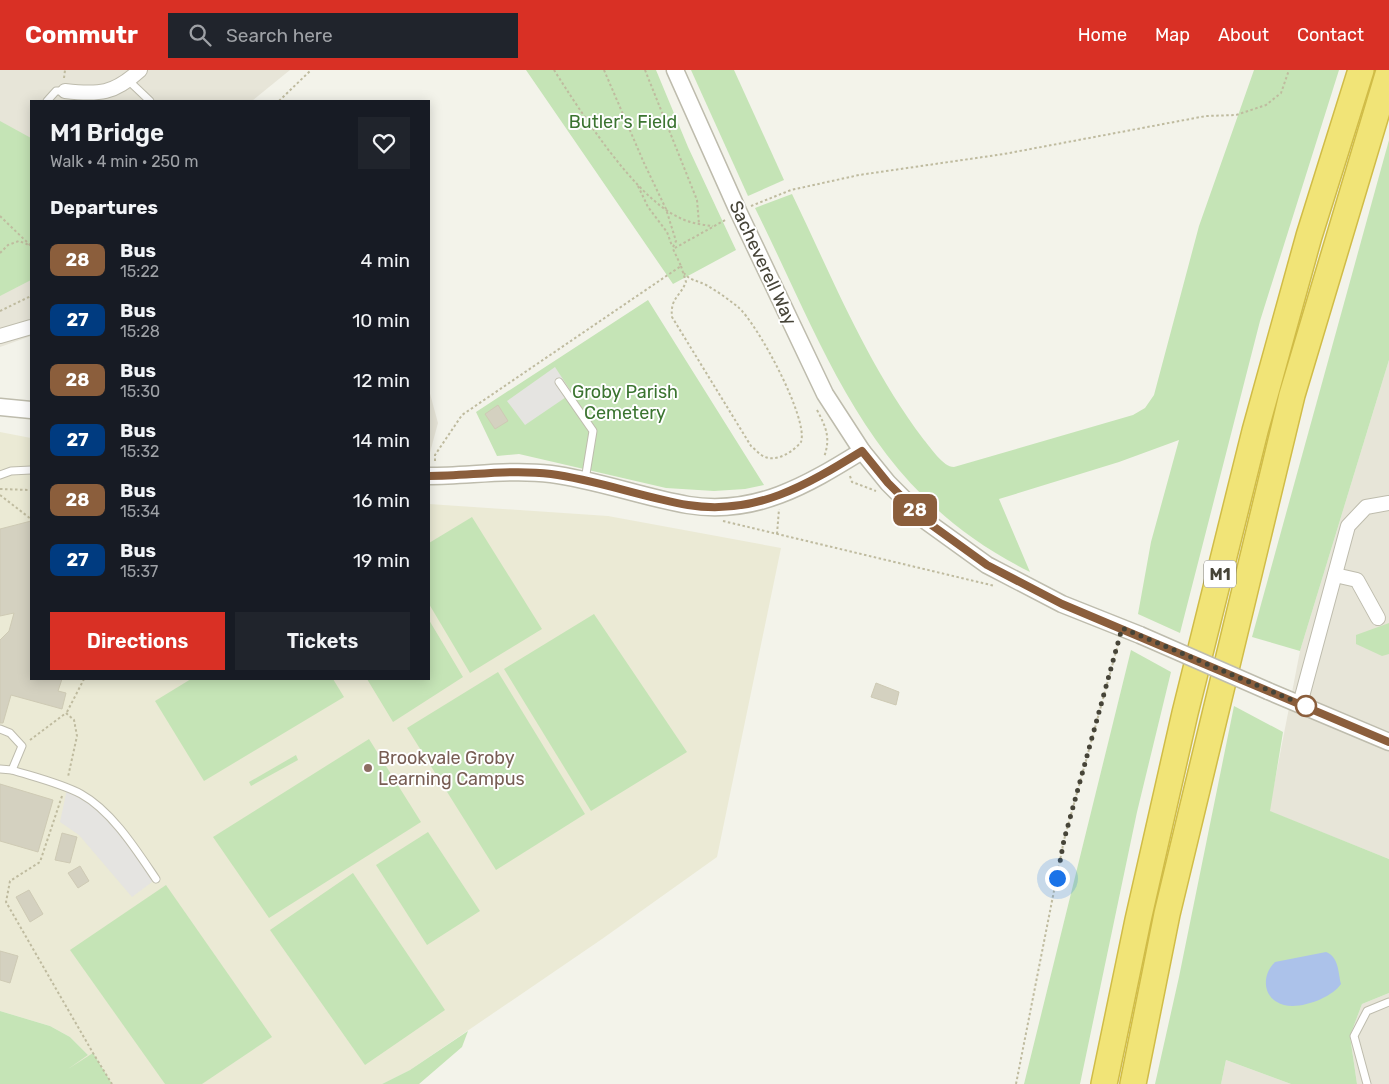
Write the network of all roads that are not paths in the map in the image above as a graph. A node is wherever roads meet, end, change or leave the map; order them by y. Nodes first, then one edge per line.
1 (140, 70) edge
2 (675, 70) edge
3 (1361, 70) edge
4 (1389, 71) edge
5 (129, 81) junction
6 (65, 91) joint
7 (92, 98) edge
8 (48, 100) edge
9 (149, 100) edge
10 (30, 327) edge
11 (0, 336) edge
12 (559, 382) dead end
13 (0, 407) edge
14 (30, 410) edge
15 (862, 451) junction
16 (30, 470) edge
17 (0, 475) edge
18 (432, 476) edge
19 (585, 481) junction
20 (1389, 503) edge
21 (1335, 575) junction
22 (1378, 618) dead end
23 (1300, 704) junction
24 (0, 730) edge
25 (1389, 742) edge
26 (0, 769) edge
27 (12, 770) junction
28 (156, 879) dead end
29 (1389, 1002) edge
30 (1104, 1084) edge
31 (1133, 1084) edge
32 (1367, 1084) edge

1 - 5 street
2 - 15 street, Sacheverell Way
3 - 30 highway, M1
4 - 31 highway, M1
5 - 7 street
5 - 9 lane
6 - 7 street
6 - 8 lane
10 - 11 street
12 - 19 lane
13 - 14 street
15 - 19 street
15 - 23 street, Sacheverell Way, bridge
16 - 17 lane
18 - 19 street
20 - 21 street
21 - 22 street
21 - 23 street
23 - 25 street, Sacheverell Way
24 - 27 lane
26 - 27 lane
27 - 28 lane
29 - 32 lane

